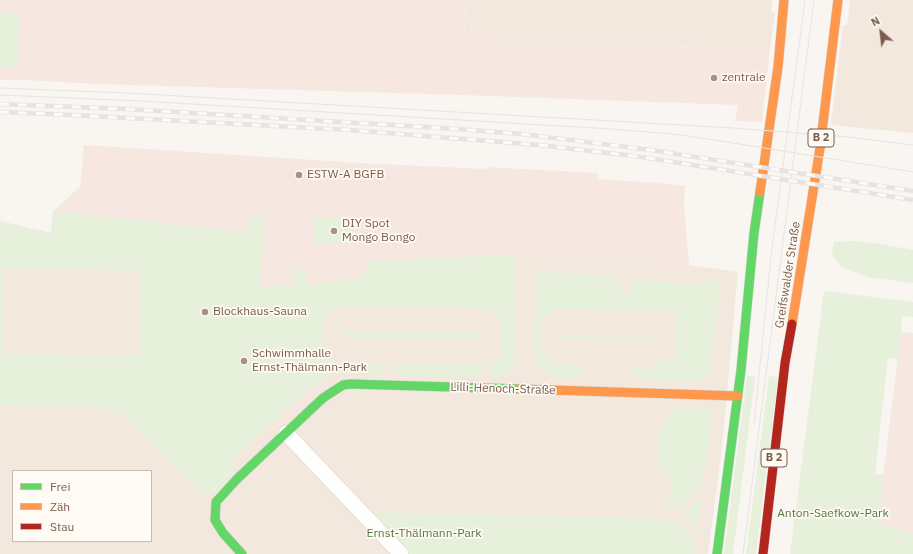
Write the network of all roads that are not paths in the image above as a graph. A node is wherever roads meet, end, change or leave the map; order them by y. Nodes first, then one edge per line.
1 (784, 0) edge
2 (838, 0) edge
3 (738, 396) junction
4 (286, 433) junction
5 (242, 554) edge
6 (401, 554) edge
7 (717, 554) edge
8 (763, 554) edge

1 - 3 main road
2 - 8 main road, Greifswalder Straße / B 2
3 - 4 main road, Lilli-Henoch-Straße
3 - 7 main road
4 - 5 main road, Lilli-Henoch-Straße
4 - 6 street

